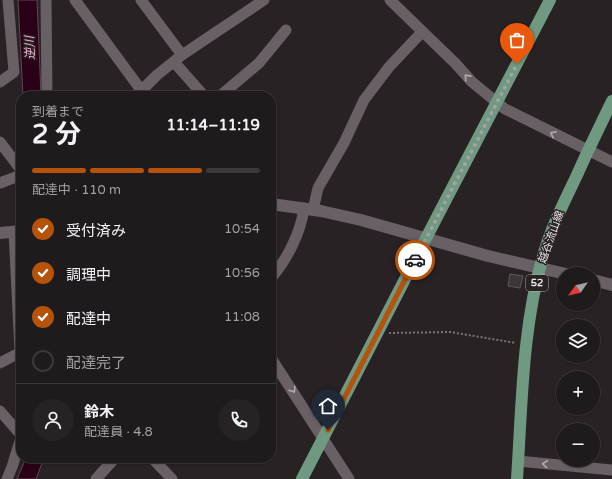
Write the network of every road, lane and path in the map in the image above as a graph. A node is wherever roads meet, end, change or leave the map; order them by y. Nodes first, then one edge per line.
1 (8, 0) edge
2 (46, 0) edge
3 (75, 0) edge
4 (141, 0) edge
5 (264, 0) edge
6 (390, 0) edge
7 (550, 0) edge
8 (286, 30) dead end
9 (422, 32) junction
10 (178, 59) junction
11 (0, 82) edge
12 (47, 91) edge
13 (137, 91) edge
14 (140, 91) edge
15 (200, 91) edge
16 (226, 91) edge
17 (612, 101) edge
18 (496, 102) junction
19 (0, 142) edge
20 (588, 151) junction
21 (612, 162) edge
22 (16, 163) edge
23 (16, 177) edge
24 (0, 183) edge
25 (276, 205) edge
26 (308, 209) junction
27 (16, 232) edge
28 (0, 233) edge
29 (426, 238) junction
30 (540, 268) junction
31 (276, 270) edge
32 (556, 272) edge
33 (600, 282) edge
34 (612, 285) edge
35 (389, 333) dead end
36 (527, 345) junction
37 (16, 355) edge
38 (0, 363) edge
39 (276, 366) edge
40 (0, 411) edge
41 (16, 429) edge
42 (324, 438) junction
43 (16, 454) edge
44 (518, 461) junction
45 (110, 463) edge
46 (157, 463) edge
47 (612, 470) edge
48 (7, 479) edge
49 (96, 479) edge
50 (172, 479) edge
51 (302, 479) edge
52 (349, 479) edge
53 (517, 479) edge

1 - 11 street
2 - 12 street
3 - 13 street
4 - 10 street
5 - 10 street
6 - 9 street
7 - 18 main road
8 - 16 street
18 -> 9 street
9 - 26 street
10 - 14 street
10 - 15 street
17 - 20 main road, 越谷流山線 / 52
20 -> 18 street
18 - 29 main road
19 - 22 street
20 - 21 street
20 - 30 main road, 越谷流山線 / 52
23 - 24 street
25 - 26 street
26 - 29 street
26 - 31 street
27 - 28 street
29 - 30 street
29 - 42 main road
30 - 32 street
30 - 36 main road, 越谷流山線 / 52
33 - 34 street
35 - 36 path
36 - 44 main road, 越谷流山線 / 52
37 - 38 street
39 -> 42 street
40 - 41 street
42 - 51 main road
42 - 52 street
43 - 48 street
47 -> 44 street
44 - 53 main road, 越谷流山線 / 52
45 - 49 street
46 - 50 street

